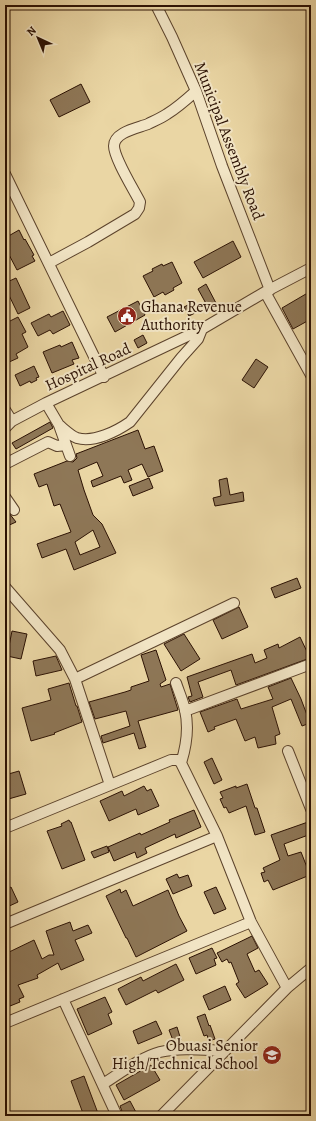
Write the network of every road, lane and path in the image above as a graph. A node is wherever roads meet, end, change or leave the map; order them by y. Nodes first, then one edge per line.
1 (156, 5) edge
2 (196, 91) junction
3 (5, 174) edge
4 (48, 263) junction
5 (311, 268) edge
6 (268, 291) junction
7 (202, 329) junction
8 (311, 375) edge
9 (104, 377) junction
10 (46, 403) junction
11 (5, 410) edge
12 (8, 425) edge
13 (59, 426) junction
14 (66, 445) junction
15 (70, 456) dead end
16 (5, 464) edge
17 (5, 497) edge
18 (14, 510) dead end
19 (5, 587) edge
20 (234, 603) dead end
21 (311, 664) edge
22 (75, 679) junction
23 (176, 683) dead end
24 (185, 711) junction
25 (288, 751) dead end
26 (181, 763) junction
27 (110, 785) junction
28 (311, 809) edge
29 (5, 828) edge
30 (217, 836) junction
31 (252, 922) junction
32 (5, 924) edge
33 (311, 968) edge
34 (287, 988) junction
35 (63, 999) junction
36 (5, 1023) edge
37 (225, 1051) junction
38 (103, 1084) junction
39 (117, 1116) edge
40 (161, 1116) edge

1 - 2 street, Municipal Assembly Road
2 - 4 street
2 - 6 street, Municipal Assembly Road
3 - 4 street
4 - 9 street
5 - 6 street, Hospital Road
6 - 7 street, Hospital Road
6 - 8 street, Municipal Assembly Road
7 - 9 street, Hospital Road
7 - 13 street
9 - 10 street, Hospital Road
10 - 12 street, Hospital Road
10 - 13 street
11 - 12 street
13 - 14 street
14 - 15 street
14 - 16 street
17 - 18 street
19 - 22 street
20 - 22 street
21 - 24 street
22 - 27 street
23 - 24 street
24 - 26 street
25 - 28 street
26 - 27 street
26 - 30 street
27 - 29 street
30 - 31 street
30 - 32 street
31 - 34 street
31 - 35 street
33 - 34 street
34 - 37 street
35 - 36 street
35 - 38 street
37 - 38 street
37 - 40 street
38 - 39 street

